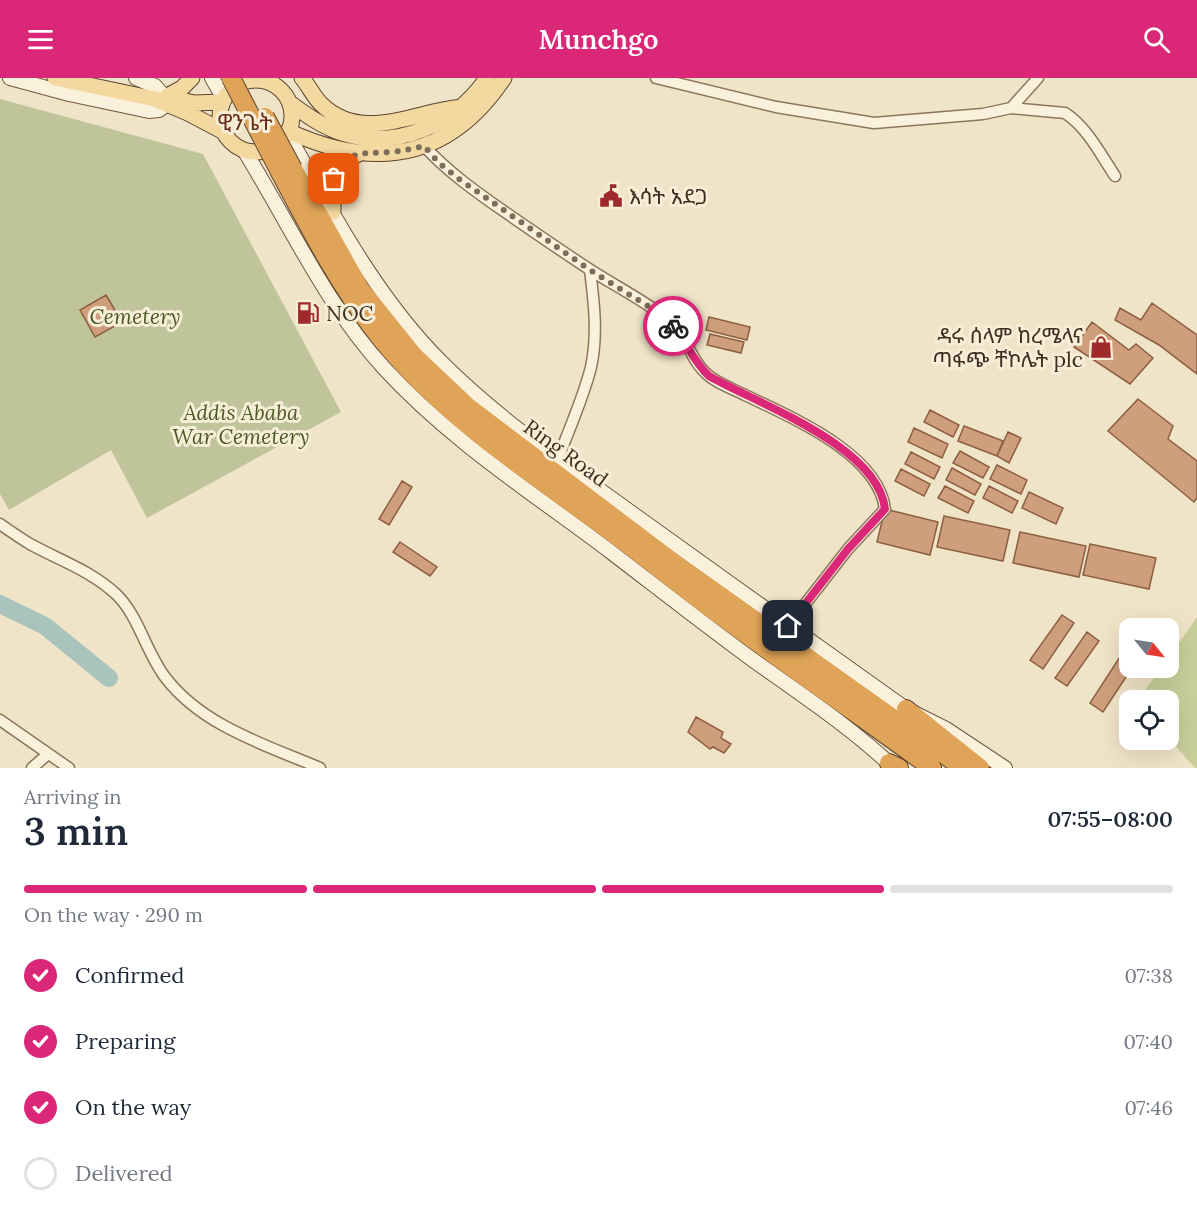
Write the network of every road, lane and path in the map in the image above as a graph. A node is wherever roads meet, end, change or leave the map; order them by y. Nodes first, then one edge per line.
1 (10, 78) edge
2 (55, 78) edge
3 (83, 78) edge
4 (135, 78) edge
5 (192, 78) edge
6 (212, 78) edge
7 (231, 78) edge
8 (244, 78) edge
9 (302, 78) edge
10 (487, 78) edge
11 (504, 78) edge
12 (656, 78) edge
13 (1038, 78) edge
14 (271, 81) edge
15 (166, 99) junction
16 (224, 101) junction
17 (290, 103) junction
18 (462, 107) junction
19 (1011, 108) junction
20 (224, 132) junction
21 (288, 132) junction
22 (424, 146) junction
23 (244, 150) junction
24 (360, 153) junction
25 (1115, 176) dead end
26 (333, 212) junction
27 (590, 270) junction
28 (558, 459) junction
29 (0, 524) edge
30 (788, 626) junction
31 (833, 685) junction
32 (906, 709) junction
33 (0, 720) edge
34 (48, 754) junction
35 (894, 766) edge
36 (32, 768) edge
37 (69, 768) edge
38 (321, 768) edge
39 (933, 768) edge
40 (963, 768) edge
41 (980, 768) edge
42 (1005, 768) edge

1 - 15 main road
2 - 15 main road
3 - 15 main road
4 - 15 main road
5 - 15 main road
6 - 16 main road
7 - 31 highway, Ring Road, bridge
8 - 31 highway, Ring Road, bridge
9 - 18 main road
10 - 18 main road
11 - 22 main road
12 - 19 street
13 - 19 street
14 - 16 main road
14 - 17 main road
15 - 16 main road
15 - 20 main road
16 - 20 main road
17 - 18 main road
17 - 21 main road
19 - 25 street
20 - 23 main road
21 - 23 main road
21 - 24 main road
21 - 26 main road
22 - 24 main road
22 - 27 street
23 - 35 main road
24 - 26 main road
26 - 28 main road
27 - 28 street
27 - 30 street
28 - 30 main road
29 - 38 street
30 - 32 main road
31 - 39 highway, Ring Road
31 - 40 highway, Ring Road
32 - 41 highway
32 - 42 main road
33 - 34 street
34 - 36 street
34 - 37 street

